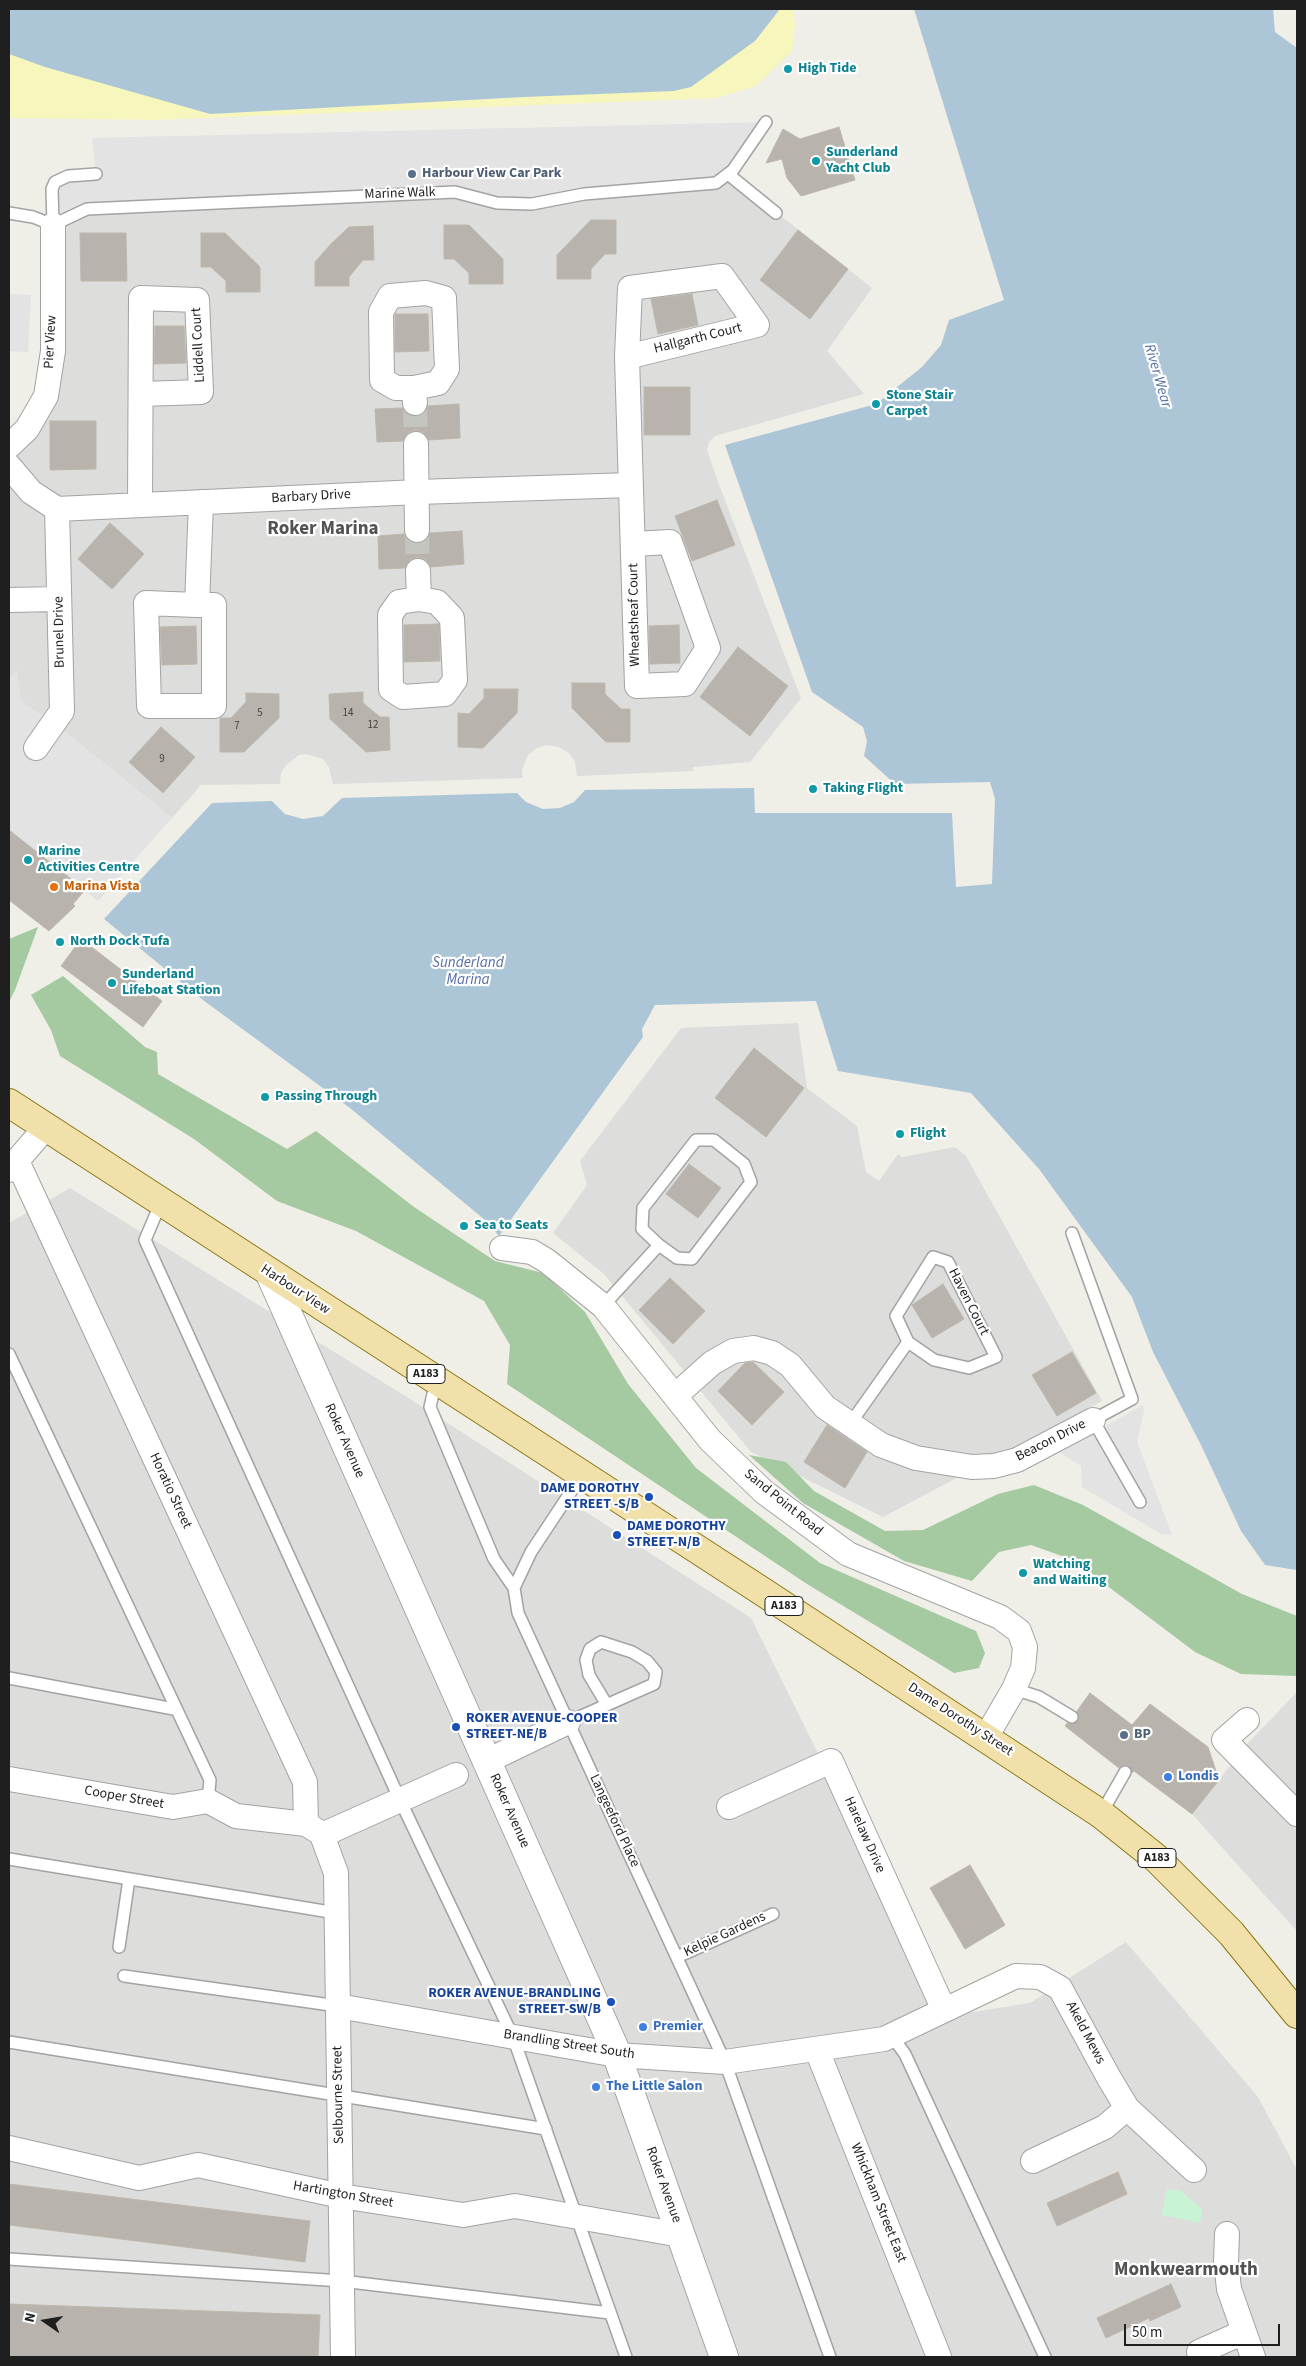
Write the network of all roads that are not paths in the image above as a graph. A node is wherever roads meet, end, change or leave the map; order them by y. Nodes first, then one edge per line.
1 (766, 122) dead end
2 (96, 174) dead end
3 (728, 174) junction
4 (9, 213) edge
5 (776, 213) dead end
6 (53, 225) junction
7 (627, 357) junction
8 (141, 394) junction
9 (416, 444) tunnel mouth
10 (9, 446) edge
11 (9, 466) edge
12 (630, 485) junction
13 (418, 492) junction
14 (201, 502) junction
15 (140, 505) junction
16 (57, 508) junction
17 (417, 530) tunnel mouth
18 (633, 544) junction
19 (418, 571) tunnel mouth
20 (59, 599) junction
21 (419, 599) dead end
22 (9, 600) edge
23 (197, 605) junction
24 (36, 748) dead end
25 (9, 1103) edge
26 (46, 1127) junction
27 (13, 1166) edge
28 (161, 1202) junction
29 (1072, 1233) dead end
30 (659, 1245) junction
31 (502, 1248) dead end
32 (270, 1274) junction
33 (603, 1306) junction
34 (908, 1342) junction
35 (9, 1354) edge
36 (436, 1381) junction
37 (675, 1396) junction
38 (1093, 1420) junction
39 (850, 1424) junction
40 (582, 1475) junction
41 (1140, 1502) dead end
42 (514, 1588) junction
43 (9, 1678) edge
44 (1014, 1689) junction
45 (607, 1705) junction
46 (174, 1709) junction
47 (1072, 1716) dead end
48 (1247, 1720) dead end
49 (568, 1722) junction
50 (986, 1738) junction
51 (487, 1761) junction
52 (1125, 1772) dead end
53 (456, 1775) dead end
54 (9, 1779) edge
55 (400, 1800) junction
56 (208, 1802) junction
57 (729, 1807) dead end
58 (1100, 1814) junction
59 (1297, 1814) edge
60 (314, 1830) junction
61 (9, 1859) edge
62 (128, 1879) junction
63 (336, 1913) junction
64 (773, 1914) dead end
65 (119, 1947) dead end
66 (677, 1958) junction
67 (124, 1976) dead end
68 (338, 2006) junction
69 (944, 2010) junction
70 (1297, 2014) edge
71 (891, 2035) junction
72 (513, 2037) junction
73 (9, 2042) edge
74 (818, 2050) junction
75 (617, 2055) junction
76 (725, 2062) junction
77 (340, 2096) junction
78 (1127, 2108) junction
79 (546, 2129) junction
80 (9, 2148) edge
81 (1033, 2161) dead end
82 (1194, 2170) dead end
83 (341, 2196) junction
84 (578, 2216) junction
85 (1227, 2234) dead end
86 (681, 2235) junction
87 (9, 2259) edge
88 (342, 2281) junction
89 (610, 2313) junction
90 (1244, 2332) junction
91 (1194, 2355) edge
92 (344, 2357) edge
93 (626, 2357) edge
94 (724, 2357) edge
95 (830, 2357) edge
96 (939, 2357) edge
97 (1045, 2357) edge
98 (1253, 2357) edge

1 - 3 lane, Marine Walk
2 - 6 lane
3 - 5 lane
3 - 6 lane, Marine Walk
4 - 6 lane
6 - 10 street, Pier View
7 - 7 street, Hallgarth Court
7 - 12 street, Hallgarth Court
8 - 8 street, Liddell Court
8 - 15 street, Liddell Court
9 - 13 street
11 - 16 street
12 - 13 street, Barbary Drive
12 - 18 street, Wheatsheaf Court
13 - 14 street, Barbary Drive
13 - 17 street
14 - 15 street, Barbary Drive
14 - 23 street
15 - 16 street, Barbary Drive
16 - 20 street, Brunel Drive
18 - 18 street, Wheatsheaf Court
19 - 21 street
20 - 22 street
20 - 24 street, Brunel Drive
23 - 23 street
25 - 26 main road, Harbour View / A183
26 - 27 street
26 - 28 main road, Harbour View / A183
27 - 60 street, Horatio Street
28 - 32 main road, Harbour View / A183
28 - 55 lane
29 - 38 lane
30 - 30 lane
30 - 33 lane
31 - 33 street, Sand Point Road
32 - 36 main road, Harbour View / A183
32 - 51 street, Roker Avenue
33 - 37 street, Sand Point Road
34 - 34 lane, Haven Court
34 - 39 lane
35 - 46 lane
36 - 40 main road, Harbour View / A183
36 - 42 lane
37 - 39 street, Beacon Drive
37 - 44 street, Sand Point Road
38 - 39 street, Beacon Drive
38 - 41 lane
40 - 42 lane
40 - 50 main road, Dame Dorothy Street / A183
42 - 49 lane, Langeeford Place
43 - 46 lane
44 - 47 lane
44 - 50 street, Sand Point Road
45 - 45 lane
45 - 49 lane
46 - 56 lane
48 - 59 street
49 - 51 street
49 - 66 lane, Langeeford Place
50 - 58 main road, Dame Dorothy Street / A183
51 - 75 street, Roker Avenue
52 - 58 lane
53 - 55 street
54 - 56 street, Cooper Street
55 - 60 street
55 - 72 lane
56 - 60 street
57 - 69 street, Harelaw Drive
58 - 70 main road, Dame Dorothy Street / A183
60 - 63 street, Selbourne Street
61 - 62 lane
62 - 63 lane
62 - 65 lane
63 - 68 street, Selbourne Street
64 - 66 lane, Kelpie Gardens
66 - 76 lane, Langeeford Place
67 - 68 lane
68 - 72 street, Brandling Street South
68 - 77 street, Selbourne Street
69 - 71 street, Brandling Street South
69 - 78 street, Akeld Mews
71 - 74 street, Brandling Street South
71 - 97 lane
72 - 75 street, Brandling Street South
72 - 79 lane
73 - 77 lane
74 - 76 street, Brandling Street South
74 - 96 street, Whickham Street East
75 - 76 street, Brandling Street South
75 - 86 street, Roker Avenue
76 - 95 lane, Langeeford Place
77 - 79 lane
77 - 83 street, Selbourne Street
78 - 81 street
78 - 82 street, Akeld Mews
79 - 84 lane
80 - 83 street, Hartington Street
83 - 84 street, Hartington Street
83 - 88 street, Selbourne Street
84 - 86 street, Hartington Street
84 - 89 lane
85 - 90 street
86 - 94 street, Roker Avenue
87 - 88 lane
88 - 89 lane
88 - 92 street, Selbourne Street
89 - 93 lane
90 - 91 street
90 - 98 street

